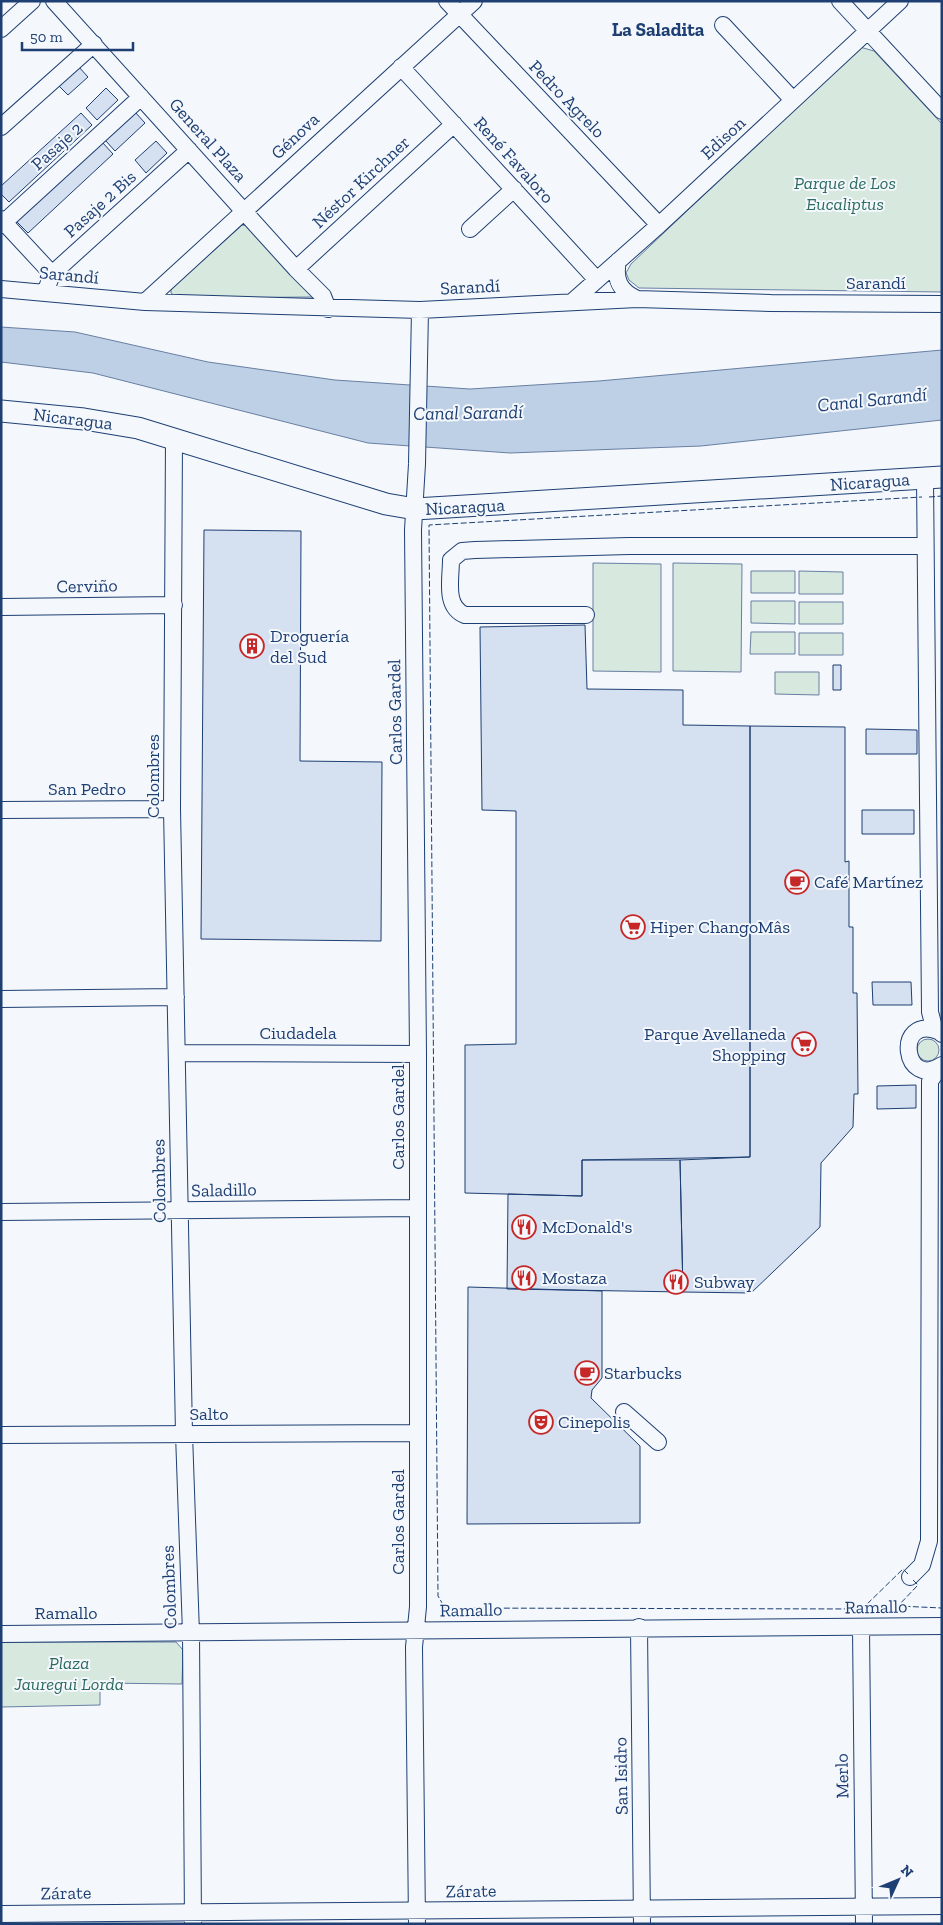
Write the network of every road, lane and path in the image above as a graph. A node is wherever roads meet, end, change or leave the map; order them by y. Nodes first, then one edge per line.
1 (32, 1) edge
2 (54, 1) edge
3 (447, 1) edge
4 (474, 1) edge
5 (840, 1) edge
6 (900, 1) edge
7 (459, 15) junction
8 (723, 25) dead end
9 (1, 29) edge
10 (867, 31) junction
11 (94, 44) junction
12 (401, 67) junction
13 (141, 97) junction
14 (793, 100) junction
15 (942, 111) edge
16 (454, 124) junction
17 (1, 127) edge
18 (189, 150) junction
19 (514, 189) junction
20 (245, 211) junction
21 (2, 222) edge
22 (659, 225) junction
23 (470, 229) dead end
24 (618, 261) junction
25 (296, 269) junction
26 (52, 274) junction
27 (597, 280) junction
28 (1, 289) edge
29 (46, 293) junction
30 (637, 299) junction
31 (145, 302) junction
32 (572, 302) junction
33 (942, 304) edge
34 (328, 309) junction
35 (420, 310) junction
36 (1, 411) edge
37 (174, 438) junction
38 (934, 478) edge
39 (415, 509) junction
40 (925, 546) junction
41 (174, 604) junction
42 (1, 607) edge
43 (586, 615) dead end
44 (172, 809) junction
45 (1, 810) edge
46 (176, 997) junction
47 (1, 999) edge
48 (933, 1028) edge
49 (177, 1053) junction
50 (418, 1054) junction
51 (941, 1066) edge
52 (925, 1075) junction
53 (936, 1187) edge
54 (417, 1208) junction
55 (179, 1210) junction
56 (1, 1212) edge
57 (935, 1371) edge
58 (624, 1412) dead end
59 (418, 1433) junction
60 (184, 1434) junction
61 (1, 1435) edge
62 (658, 1442) dead end
63 (910, 1577) dead end
64 (942, 1626) edge
65 (639, 1627) junction
66 (861, 1627) junction
67 (415, 1631) junction
68 (191, 1633) junction
69 (1, 1634) edge
70 (942, 1906) edge
71 (864, 1907) junction
72 (1, 1914) edge
73 (642, 1916) edge
74 (417, 1917) edge
75 (193, 1918) edge
76 (864, 1924) edge

1 - 9 street
2 - 11 street, General Plaza
3 - 7 street, Pedro Agrelo
4 - 7 street, Génova
5 - 10 street
6 - 10 street, Edison
7 - 12 street, Génova
7 - 22 street, Pedro Agrelo
8 - 14 street
10 - 14 street, Edison
10 - 15 street
11 - 13 street, General Plaza
11 - 17 street
12 - 16 street, René Favaloro
12 - 20 street, Génova
13 - 18 street, General Plaza
13 - 21 street, Pasaje 2
14 - 22 street, Edison
16 - 19 street, René Favaloro
16 - 25 street, Néstor Kirchner
18 - 20 street, General Plaza
18 - 26 street, Pasaje 2 Bis
19 - 23 street
19 - 27 street, René Favaloro
20 - 25 street, General Plaza
20 - 31 street, Génova
21 - 26 street
22 - 24 street, Edison
24 - 27 street, Edison
24 - 30 street
25 - 34 street, General Plaza
26 - 29 street
27 - 32 street, Edison
28 - 29 street, Sarandí
29 - 31 street, Sarandí
30 - 32 street, Sarandí
30 - 33 street, Sarandí
31 - 34 street, Sarandí
32 - 35 street, Sarandí
34 - 35 street, Sarandí
35 - 39 street, Carlos Gardel
36 - 37 main road, Nicaragua
37 - 39 main road, Nicaragua
37 - 41 street, Colombres
38 - 39 main road, Nicaragua
38 - 40 street
39 - 50 street, Carlos Gardel
40 - 43 street
40 - 48 street
41 - 42 street, Cerviño
41 - 44 street, Colombres
44 - 45 street, San Pedro
44 - 46 street, Colombres
46 - 47 street
46 - 49 street, Colombres
48 - 52 street
49 - 50 street, Ciudadela
49 - 55 street, Colombres
50 - 54 street, Carlos Gardel
51 - 52 street
52 - 53 street
53 - 57 street
54 - 55 street, Saladillo
54 - 59 street, Carlos Gardel
55 - 56 street, Saladillo
55 - 60 street, Colombres
57 - 63 street
58 - 62 street
59 - 60 street, Salto
59 - 67 street, Carlos Gardel
60 - 61 street, Salto
60 - 68 street, Colombres
64 - 66 street, Ramallo
65 - 66 street, Ramallo
65 - 67 street, Ramallo
65 - 73 street, San Isidro
66 - 71 street, Merlo
67 - 68 street, Ramallo
67 - 74 street, Carlos Gardel
68 - 69 street, Ramallo
68 - 75 street, Colombres
70 - 71 street, Zárate
71 - 73 street, Zárate
71 - 76 street, Merlo
72 - 75 street, Zárate
73 - 74 street, Zárate
74 - 75 street, Zárate

